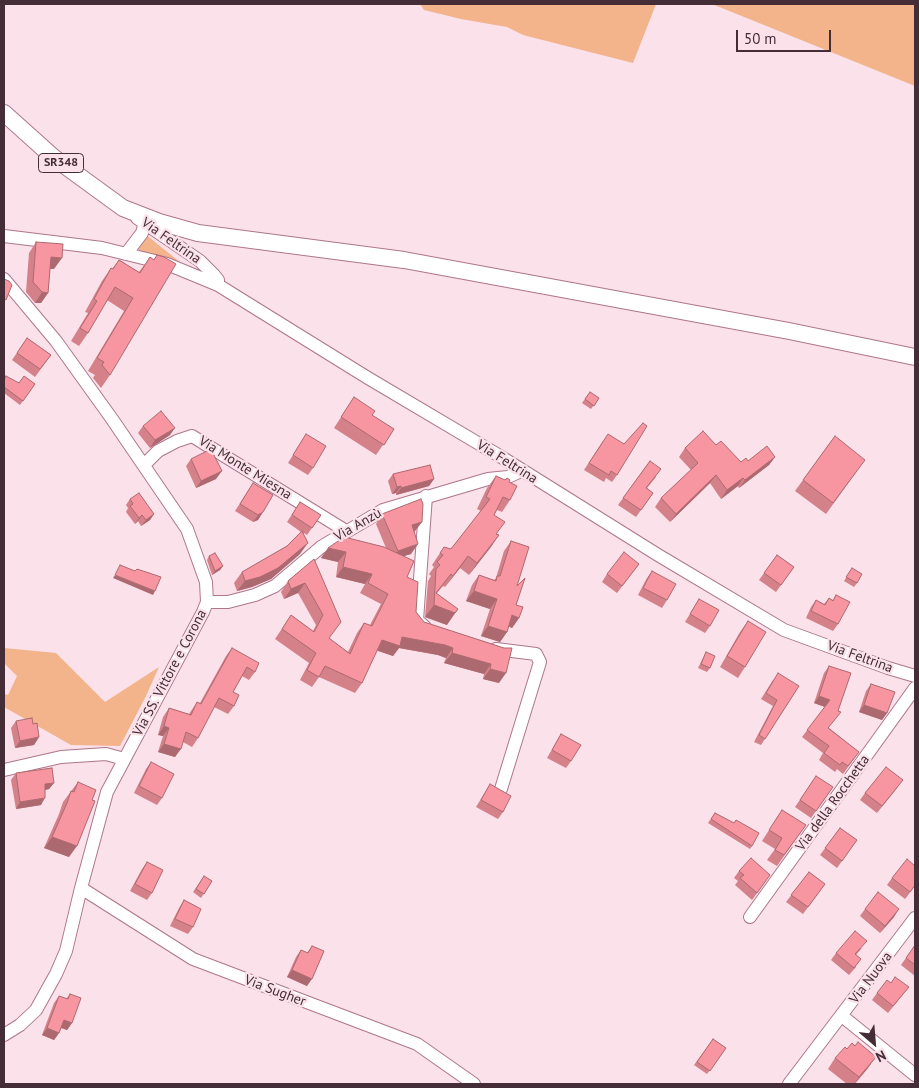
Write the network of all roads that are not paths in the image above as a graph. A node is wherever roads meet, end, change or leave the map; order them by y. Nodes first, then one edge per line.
1 (4, 113) edge
2 (123, 208) junction
3 (142, 221) junction
4 (4, 236) edge
5 (126, 254) junction
6 (4, 279) edge
7 (218, 285) junction
8 (915, 356) edge
9 (144, 465) junction
10 (521, 470) junction
11 (426, 496) junction
12 (346, 531) junction
13 (207, 602) junction
14 (440, 632) edge
15 (483, 645) edge
16 (915, 676) edge
17 (915, 688) edge
18 (124, 759) junction
19 (4, 770) edge
20 (501, 789) edge
21 (81, 888) junction
22 (750, 917) dead end
23 (915, 918) edge
24 (842, 1016) junction
25 (4, 1035) edge
26 (915, 1075) edge
27 (474, 1084) edge
28 (789, 1084) edge

1 - 2 main road, Via Feltrina / SR348
2 - 3 street, Via Feltrina
2 - 8 main road, Via Feltrina
3 - 5 street
3 - 7 street, Via Feltrina
4 - 5 street
5 - 7 street
6 - 9 street, Via SS. Vittore e Corona
7 - 10 street, Via Feltrina
9 - 12 street, Via Monte Miesna
9 - 13 street, Via SS. Vittore e Corona
10 - 11 street, Via Anzù
10 - 16 street, Via Feltrina
11 - 12 street, Via Anzù
11 - 14 street
12 - 13 street, Via Anzù
13 - 18 street, Via SS. Vittore e Corona
15 - 20 street
17 - 22 street, Via della Rocchetta
18 - 19 street
18 - 21 street, Via SS. Vittore e Corona
21 - 25 street, Via SS. Vittore e Corona
21 - 27 street, Via Sugher
23 - 24 street, Via Nuova
24 - 26 street
24 - 28 street, Via Nuova

